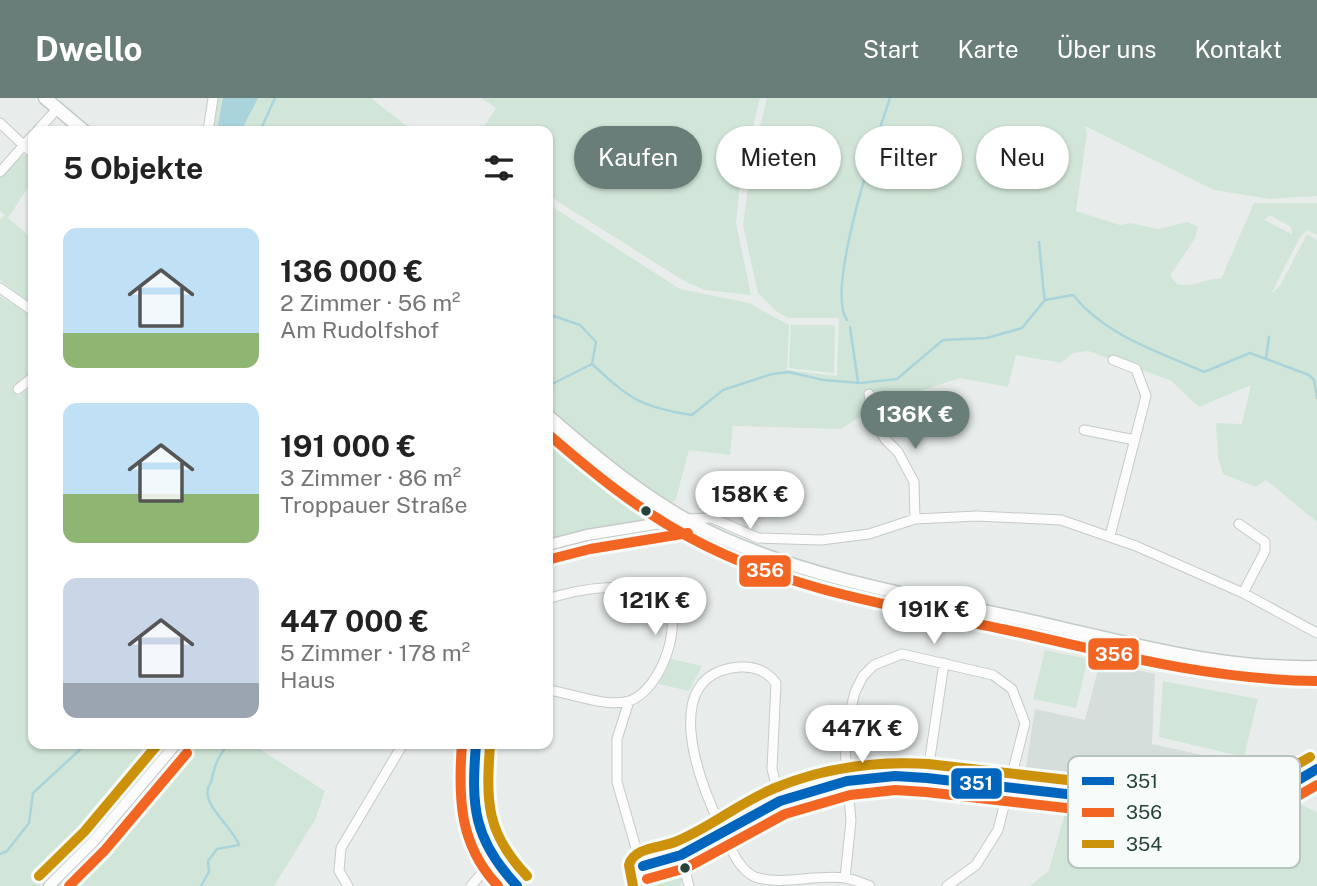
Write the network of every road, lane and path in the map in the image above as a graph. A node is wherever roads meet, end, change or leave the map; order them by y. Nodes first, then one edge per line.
1 (45, 98) edge
2 (213, 98) edge
3 (57, 109) junction
4 (0, 123) edge
5 (42, 126) edge
6 (78, 126) edge
7 (209, 126) edge
8 (28, 141) edge
9 (24, 145) junction
10 (28, 149) edge
11 (0, 172) edge
12 (0, 288) edge
13 (28, 308) edge
14 (1113, 360) dead end
15 (28, 381) edge
16 (18, 389) dead end
17 (869, 394) dead end
18 (553, 420) edge
19 (1084, 430) dead end
20 (1135, 440) junction
21 (686, 519) junction
22 (915, 519) junction
23 (1238, 524) dead end
24 (1110, 536) junction
25 (553, 544) edge
26 (1243, 593) junction
27 (553, 597) edge
28 (1317, 633) edge
29 (944, 663) junction
30 (1317, 667) edge
31 (553, 691) edge
32 (629, 701) junction
33 (172, 749) edge
34 (400, 749) edge
35 (476, 749) edge
36 (1317, 769) edge
37 (927, 778) junction
38 (1300, 779) edge
39 (847, 781) junction
40 (1010, 787) junction
41 (1068, 794) edge
42 (780, 801) junction
43 (723, 832) junction
44 (681, 855) junction
45 (492, 861) junction
46 (643, 866) junction
47 (845, 878) junction
48 (48, 886) edge
49 (348, 886) edge
50 (471, 886) edge
51 (517, 886) edge
52 (647, 886) edge
53 (689, 886) edge
54 (870, 886) edge
55 (947, 886) edge

1 - 3 main road
2 - 7 street
3 - 5 street
3 - 6 main road
4 - 9 street
8 - 9 street
9 - 10 street
9 - 11 street
12 - 13 street
14 - 20 street
15 - 16 street
17 - 22 street
18 - 21 main road
19 - 20 street
20 - 24 street
21 - 22 street
21 - 25 street
21 - 30 main road
22 - 24 street
23 - 26 street
24 - 26 street
26 - 28 street
27 - 32 street
29 - 37 street
29 - 39 street
29 - 40 street
31 - 32 street
32 - 46 street
33 - 48 street
34 - 49 street
35 - 45 street
36 - 38 street
37 - 39 street
37 - 40 street
39 - 42 street
39 - 47 street
40 - 41 street
40 - 55 street
42 - 43 street
42 - 43 street
43 - 44 street
43 - 47 street
44 - 46 street
44 - 53 street
45 - 50 street
45 - 51 street
46 - 52 street
47 - 54 street

